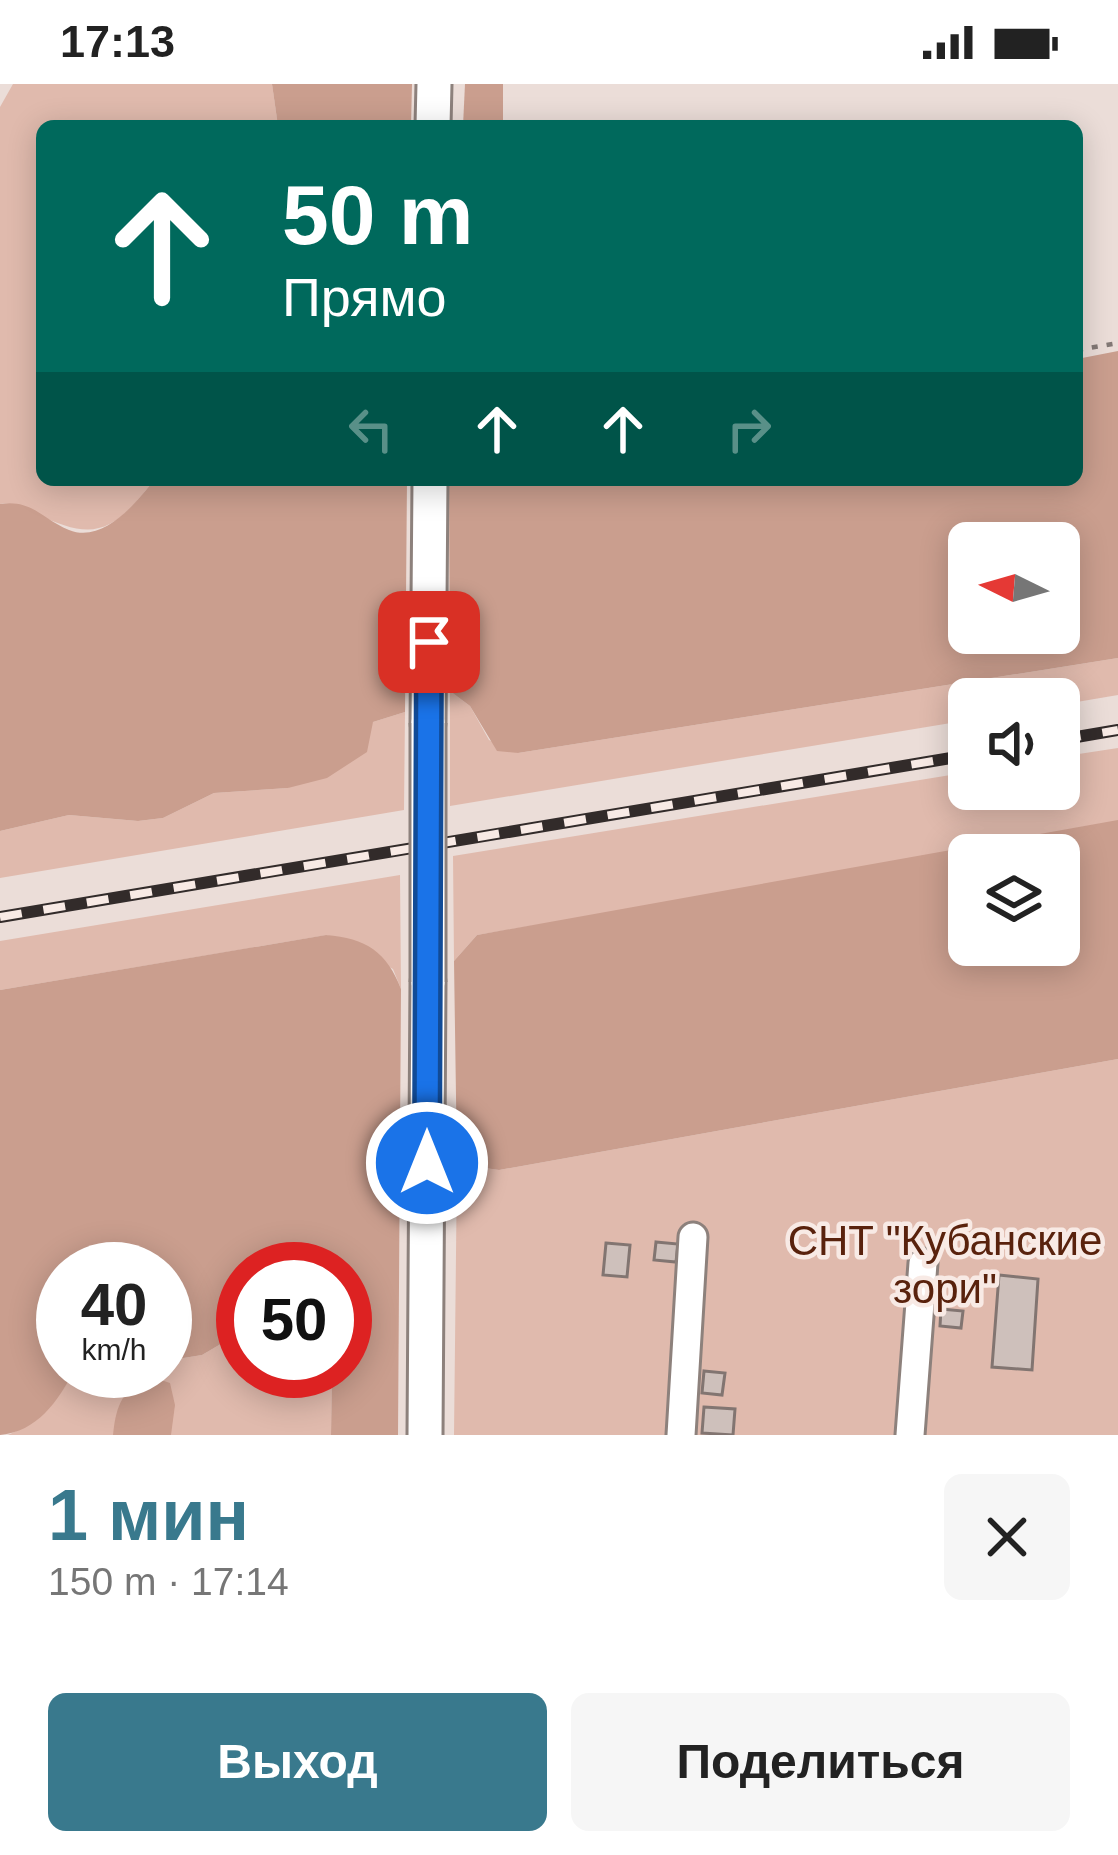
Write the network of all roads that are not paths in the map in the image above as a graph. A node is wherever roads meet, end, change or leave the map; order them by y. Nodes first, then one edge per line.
1 (434, 84) edge
2 (433, 120) edge
3 (430, 486) edge
4 (693, 1238) dead end
5 (923, 1263) dead end
6 (425, 1435) edge
7 (681, 1435) edge
8 (910, 1435) edge

1 - 2 main road
3 - 6 main road, bridge
4 - 7 lane
5 - 8 lane

